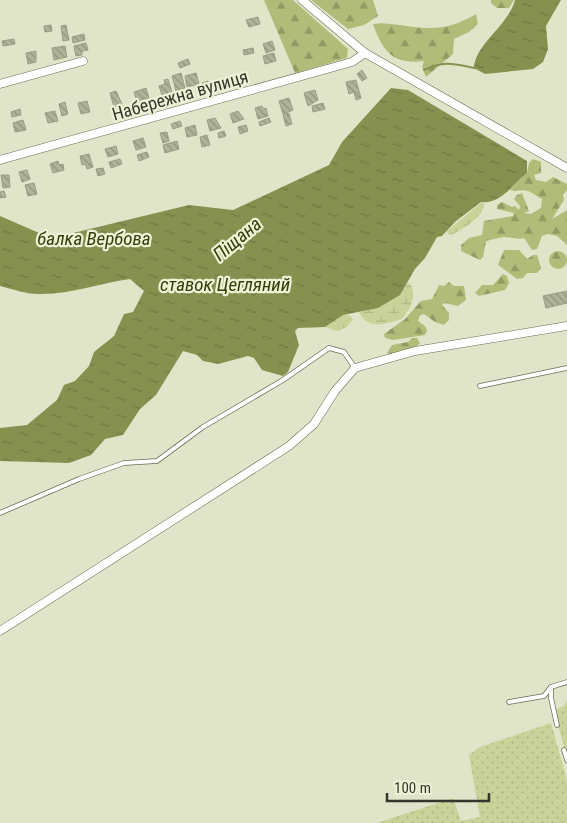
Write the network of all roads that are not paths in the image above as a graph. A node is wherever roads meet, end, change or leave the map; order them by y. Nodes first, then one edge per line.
1 (302, 0) edge
2 (365, 53) junction
3 (83, 61) dead end
4 (0, 84) edge
5 (0, 160) edge
6 (567, 168) edge
7 (567, 326) edge
8 (355, 368) junction
9 (567, 368) edge
10 (480, 386) dead end
11 (0, 513) edge
12 (0, 631) edge
13 (567, 682) edge
14 (551, 687) junction
15 (509, 702) dead end
16 (557, 725) dead end
17 (564, 750) dead end
18 (567, 760) edge

1 - 2 street
2 - 5 street, Набережна вулиця
2 - 6 street
3 - 4 street
7 - 8 street
8 - 11 lane
8 - 12 street
9 - 10 lane
13 - 14 lane
14 - 15 lane
14 - 16 lane
17 - 18 lane

